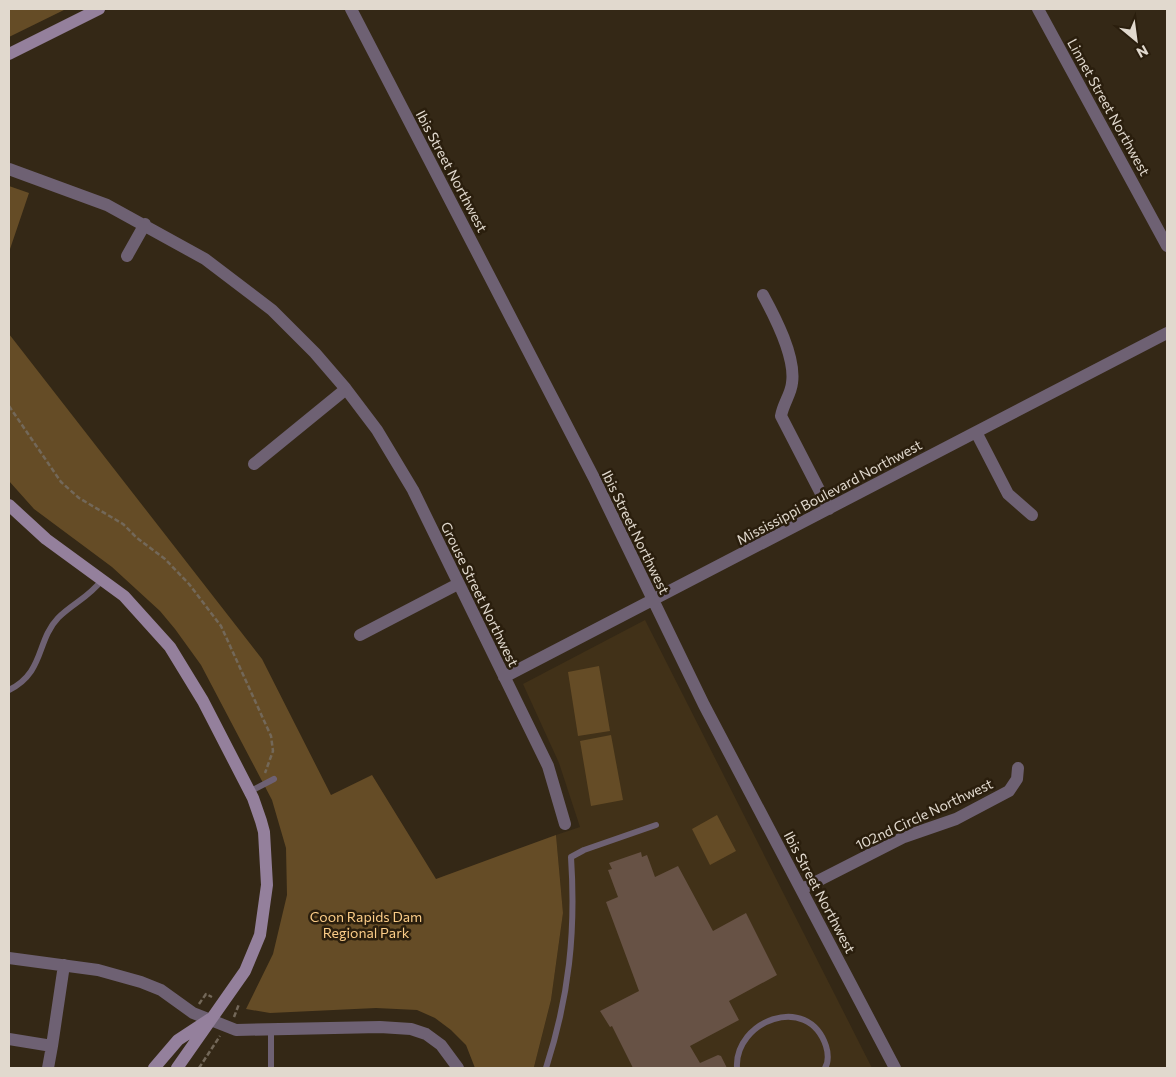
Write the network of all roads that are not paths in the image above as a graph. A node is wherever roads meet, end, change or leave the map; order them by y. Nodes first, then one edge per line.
1 (99, 9) edge
2 (351, 9) edge
3 (1038, 9) edge
4 (9, 54) edge
5 (9, 169) edge
6 (145, 224) junction
7 (1167, 246) edge
8 (126, 256) dead end
9 (763, 295) dead end
10 (1167, 333) edge
11 (346, 389) junction
12 (976, 432) junction
13 (254, 464) dead end
14 (9, 505) edge
15 (829, 509) junction
16 (1032, 515) dead end
17 (102, 579) junction
18 (458, 584) junction
19 (652, 602) junction
20 (360, 635) dead end
21 (504, 678) junction
22 (9, 690) edge
23 (1018, 768) dead end
24 (274, 779) dead end
25 (249, 792) junction
26 (565, 824) dead end
27 (656, 825) dead end
28 (802, 890) junction
29 (9, 958) edge
30 (64, 965) junction
31 (210, 1019) junction
32 (271, 1029) junction
33 (9, 1039) edge
34 (52, 1046) junction
35 (48, 1068) edge
36 (154, 1068) edge
37 (178, 1068) edge
38 (271, 1068) edge
39 (458, 1068) edge
40 (546, 1068) edge
41 (737, 1068) edge
42 (826, 1068) edge
43 (895, 1068) edge

1 - 4 street
2 - 19 street, Ibis Street Northwest
3 - 7 street, Linnet Street Northwest
5 - 6 street, Grouse Street Northwest
6 - 8 street
6 - 11 street, Grouse Street Northwest
9 - 15 street
10 - 12 street, Mississippi Boulevard Northwest
11 - 13 street
11 - 18 street, Grouse Street Northwest
12 - 15 street, Mississippi Boulevard Northwest
12 - 16 street
14 - 17 street
15 - 19 street, Mississippi Boulevard Northwest
17 - 22 lane
17 - 25 street
18 - 20 street
18 - 21 street, Grouse Street Northwest
19 - 21 street, Mississippi Boulevard Northwest
19 - 28 street, Ibis Street Northwest
21 - 26 street, Grouse Street Northwest
23 - 28 street, 102nd Circle Northwest
24 - 25 lane
25 - 31 street
27 - 40 lane
28 - 43 street, Ibis Street Northwest
29 - 30 street
30 - 31 street
30 - 34 street
31 - 32 street
31 - 36 street
31 - 37 street
32 - 38 lane
32 - 39 street
33 - 34 street
34 - 35 street
41 - 42 lane

